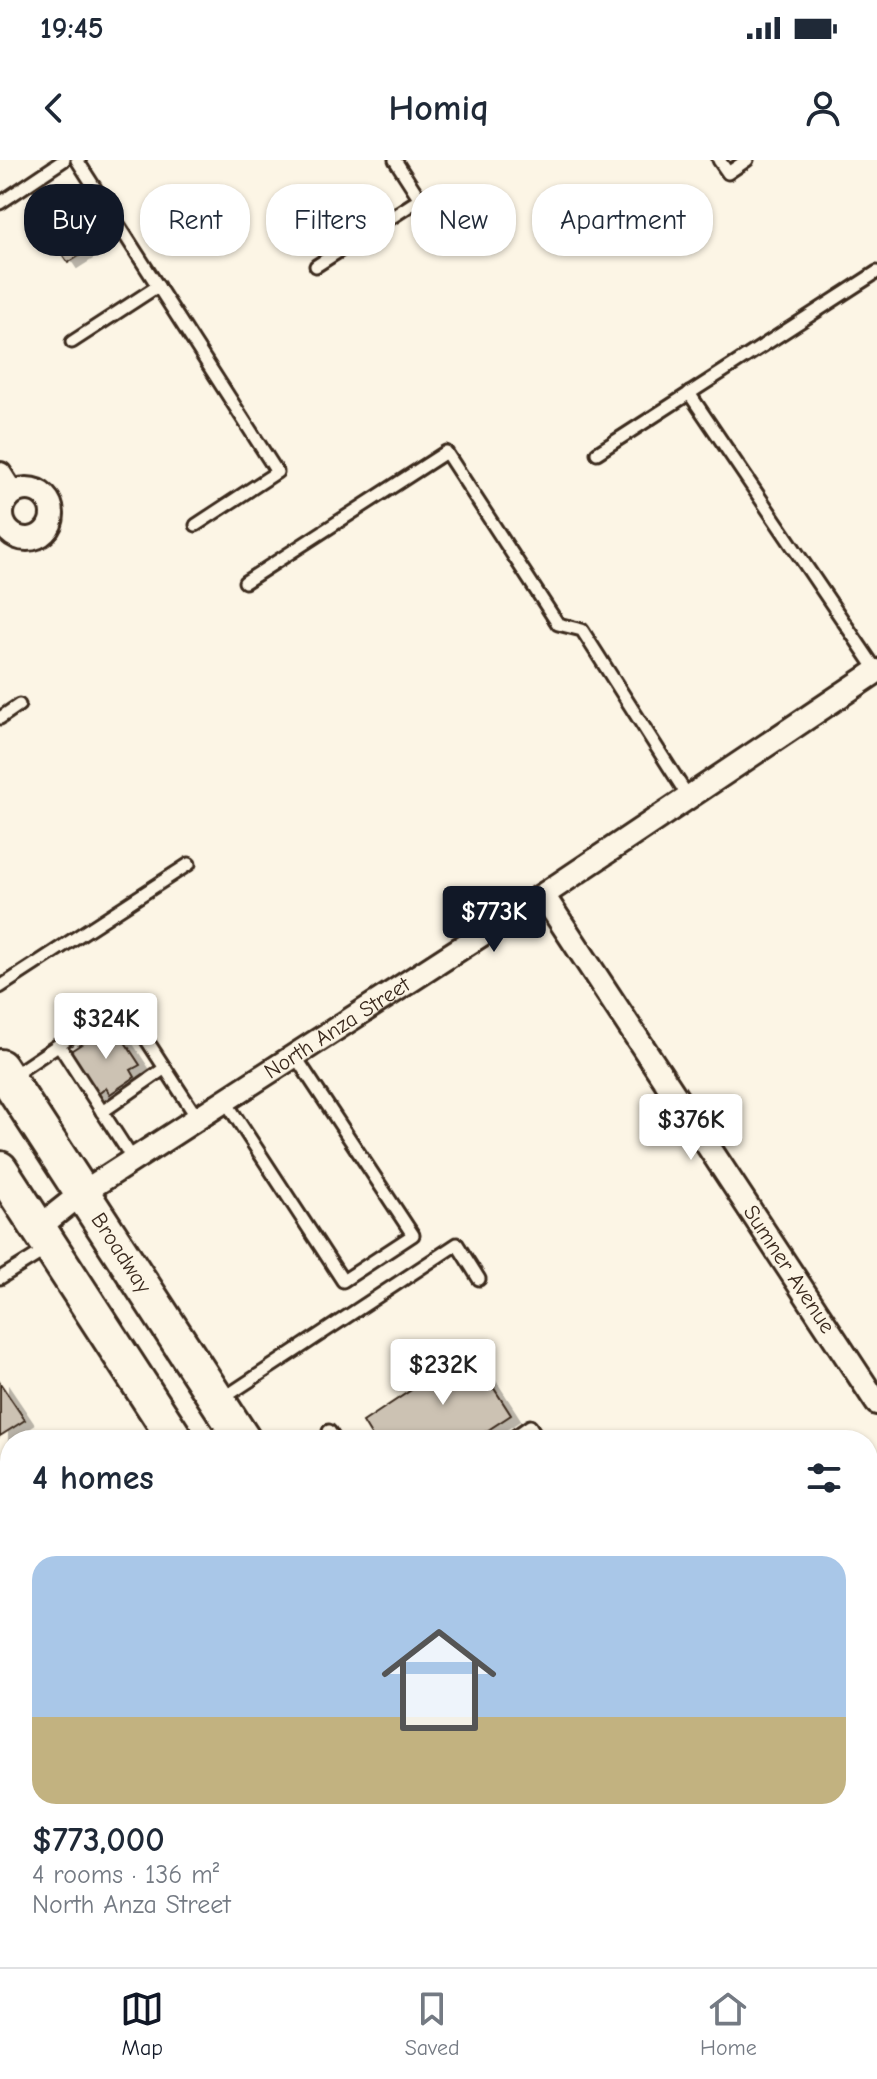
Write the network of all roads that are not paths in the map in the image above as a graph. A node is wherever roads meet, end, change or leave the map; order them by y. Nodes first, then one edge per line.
1 (64, 160) edge
2 (77, 160) edge
3 (395, 160) edge
4 (719, 160) edge
5 (747, 160) edge
6 (0, 203) edge
7 (316, 266) dead end
8 (877, 272) edge
9 (158, 286) junction
10 (72, 342) dead end
11 (689, 393) junction
12 (597, 453) dead end
13 (196, 525) dead end
14 (245, 582) dead end
15 (877, 671) edge
16 (19, 705) dead end
17 (0, 718) edge
18 (689, 798) junction
19 (189, 864) dead end
20 (543, 895) junction
21 (0, 987) edge
22 (59, 1045) junction
23 (295, 1056) junction
24 (165, 1068) junction
25 (4, 1073) edge
26 (226, 1102) junction
27 (102, 1112) junction
28 (198, 1119) junction
29 (134, 1161) junction
30 (0, 1169) edge
31 (82, 1193) junction
32 (44, 1237) junction
33 (0, 1278) edge
34 (479, 1279) dead end
35 (218, 1401) junction
36 (877, 1403) edge
37 (169, 1430) edge
38 (237, 1430) edge

1 - 6 lane
2 - 9 lane
3 - 7 lane
4 - 5 lane
8 - 11 lane
9 - 10 lane
9 - 13 lane
11 - 12 lane
11 - 15 lane
14 - 18 lane
15 - 18 street, North Anza Street
16 - 17 lane
18 - 20 street, North Anza Street
19 - 21 lane
20 - 23 street, North Anza Street
20 - 36 street, Sumner Avenue
22 - 24 lane
22 - 25 lane
22 - 27 lane
23 - 26 street, North Anza Street
23 - 26 lane
24 - 27 lane
24 - 28 lane
25 - 31 main road, Broadway
26 - 28 street, North Anza Street
27 - 29 lane
28 - 29 street, North Anza Street
29 - 31 street, North Anza Street
30 - 32 main road
31 - 32 street, North Anza Street
31 - 35 main road, Broadway
32 - 33 lane
32 - 37 main road
34 - 35 lane
35 - 38 main road, Broadway

